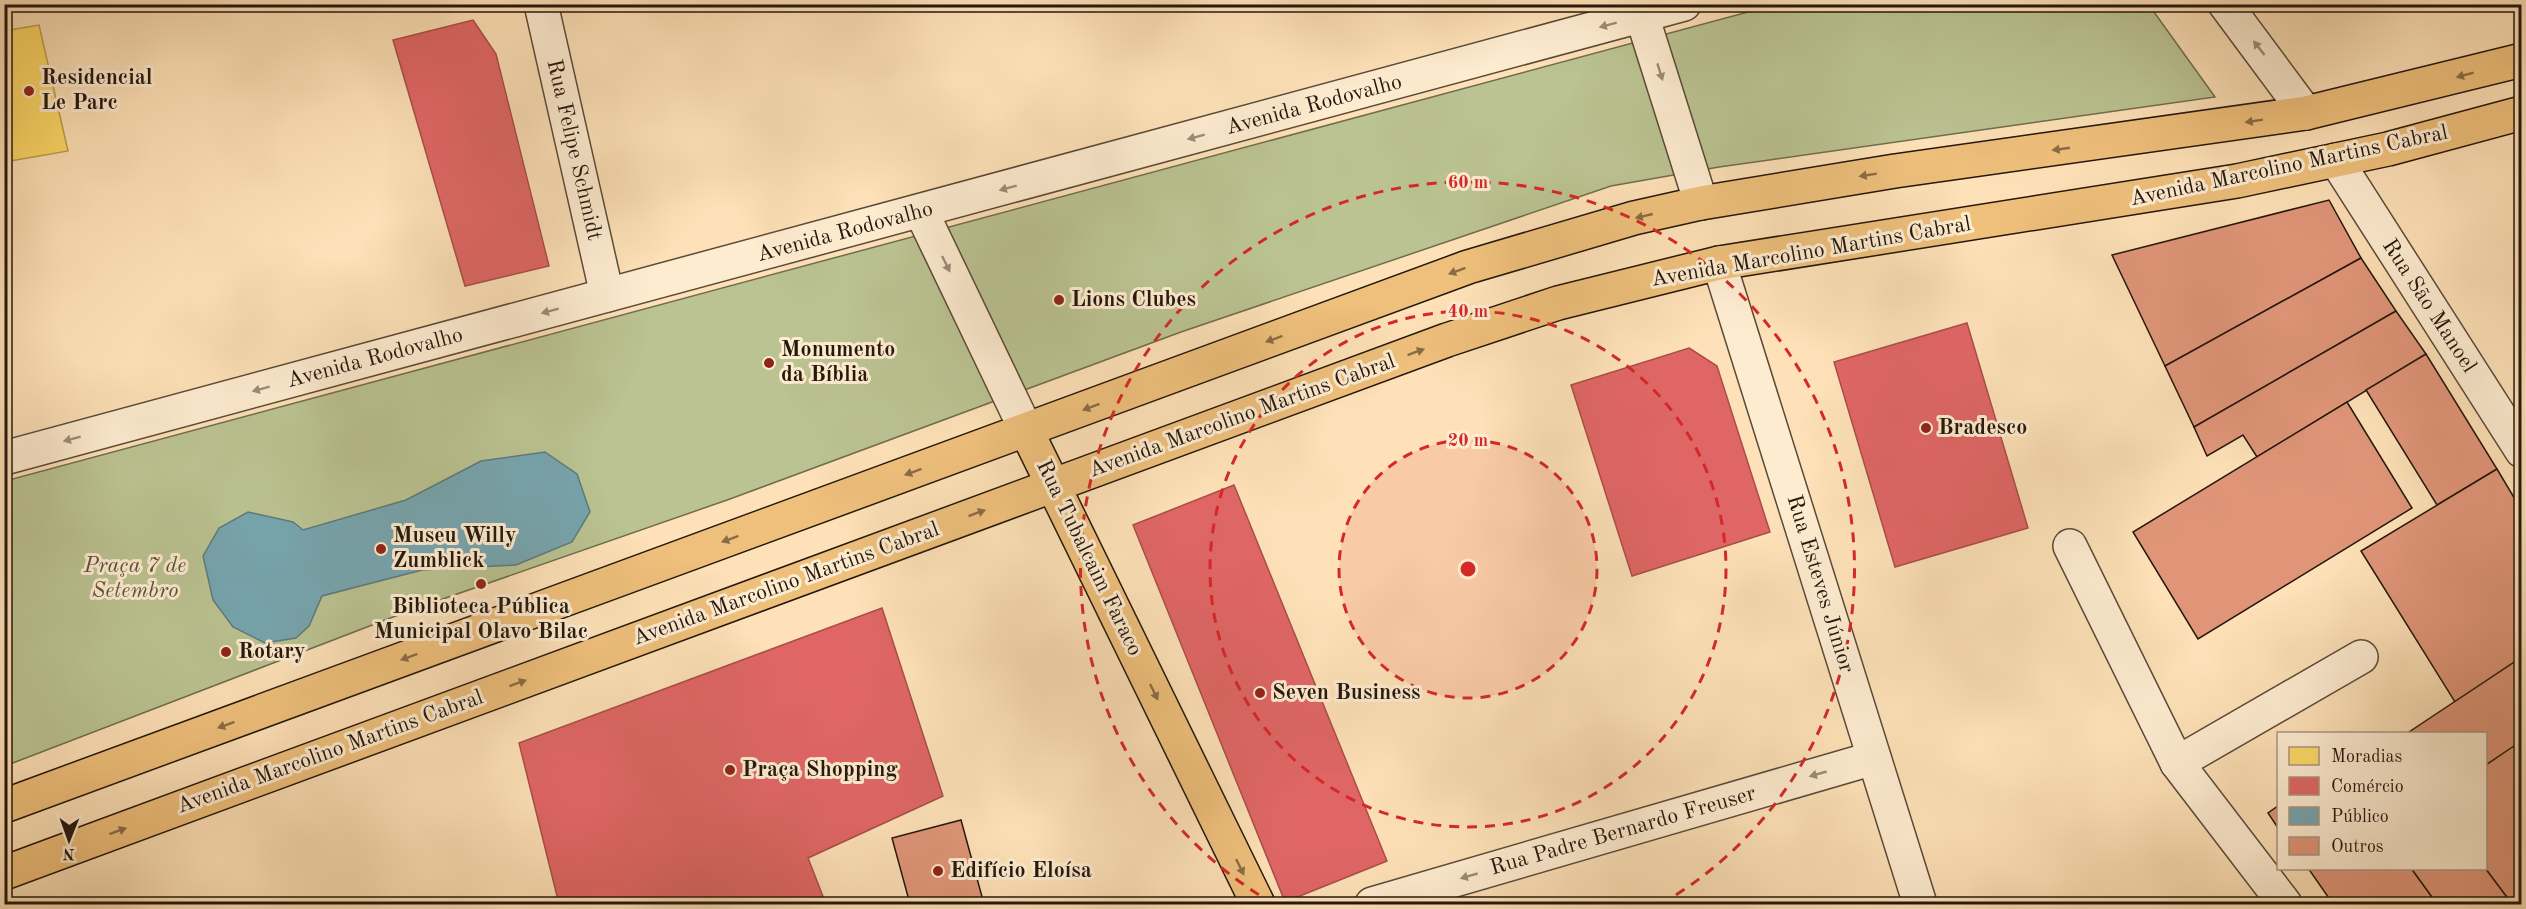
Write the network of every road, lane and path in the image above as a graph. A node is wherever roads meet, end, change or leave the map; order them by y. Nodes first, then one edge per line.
1 (541, 4) edge
2 (1684, 4) edge
3 (2225, 4) edge
4 (1642, 16) junction
5 (2522, 60) edge
6 (2306, 112) junction
7 (2522, 113) edge
8 (2336, 160) junction
9 (1701, 203) junction
10 (921, 212) junction
11 (1719, 263) junction
12 (607, 295) junction
13 (1027, 432) junction
14 (2522, 451) edge
15 (4, 458) edge
16 (1054, 486) junction
17 (2070, 546) dead end
18 (2361, 657) dead end
19 (1874, 758) junction
20 (2177, 763) junction
21 (4, 806) edge
22 (4, 873) edge
23 (1258, 904) edge
24 (1372, 904) edge
25 (1920, 904) edge
26 (2285, 904) edge

1 - 12 street, Rua Felipe Schmidt
2 - 4 street, Avenida Rodovalho
6 -> 3 street
4 -> 9 street
4 -> 10 street, Avenida Rodovalho
5 -> 6 main road
6 -> 9 main road
7 - 8 main road, Avenida Marcolino Martins Cabral
8 - 11 main road, Avenida Marcolino Martins Cabral
8 - 14 street, Rua São Manoel
9 -> 13 main road
10 - 12 street, Avenida Rodovalho
10 -> 13 street, Rua Tubalcaim Faraco
16 -> 11 main road, Avenida Marcolino Martins Cabral
11 - 19 street, Rua Esteves Júnior
12 -> 15 street, Avenida Rodovalho
13 - 16 main road, Rua Tubalcaim Faraco
13 -> 21 main road
22 -> 16 main road, Avenida Marcolino Martins Cabral
16 -> 23 main road, Rua Tubalcaim Faraco
17 - 20 street
18 - 20 street
19 -> 24 street, Rua Padre Bernardo Freuser
19 - 25 street, Rua Esteves Júnior
20 - 26 street

